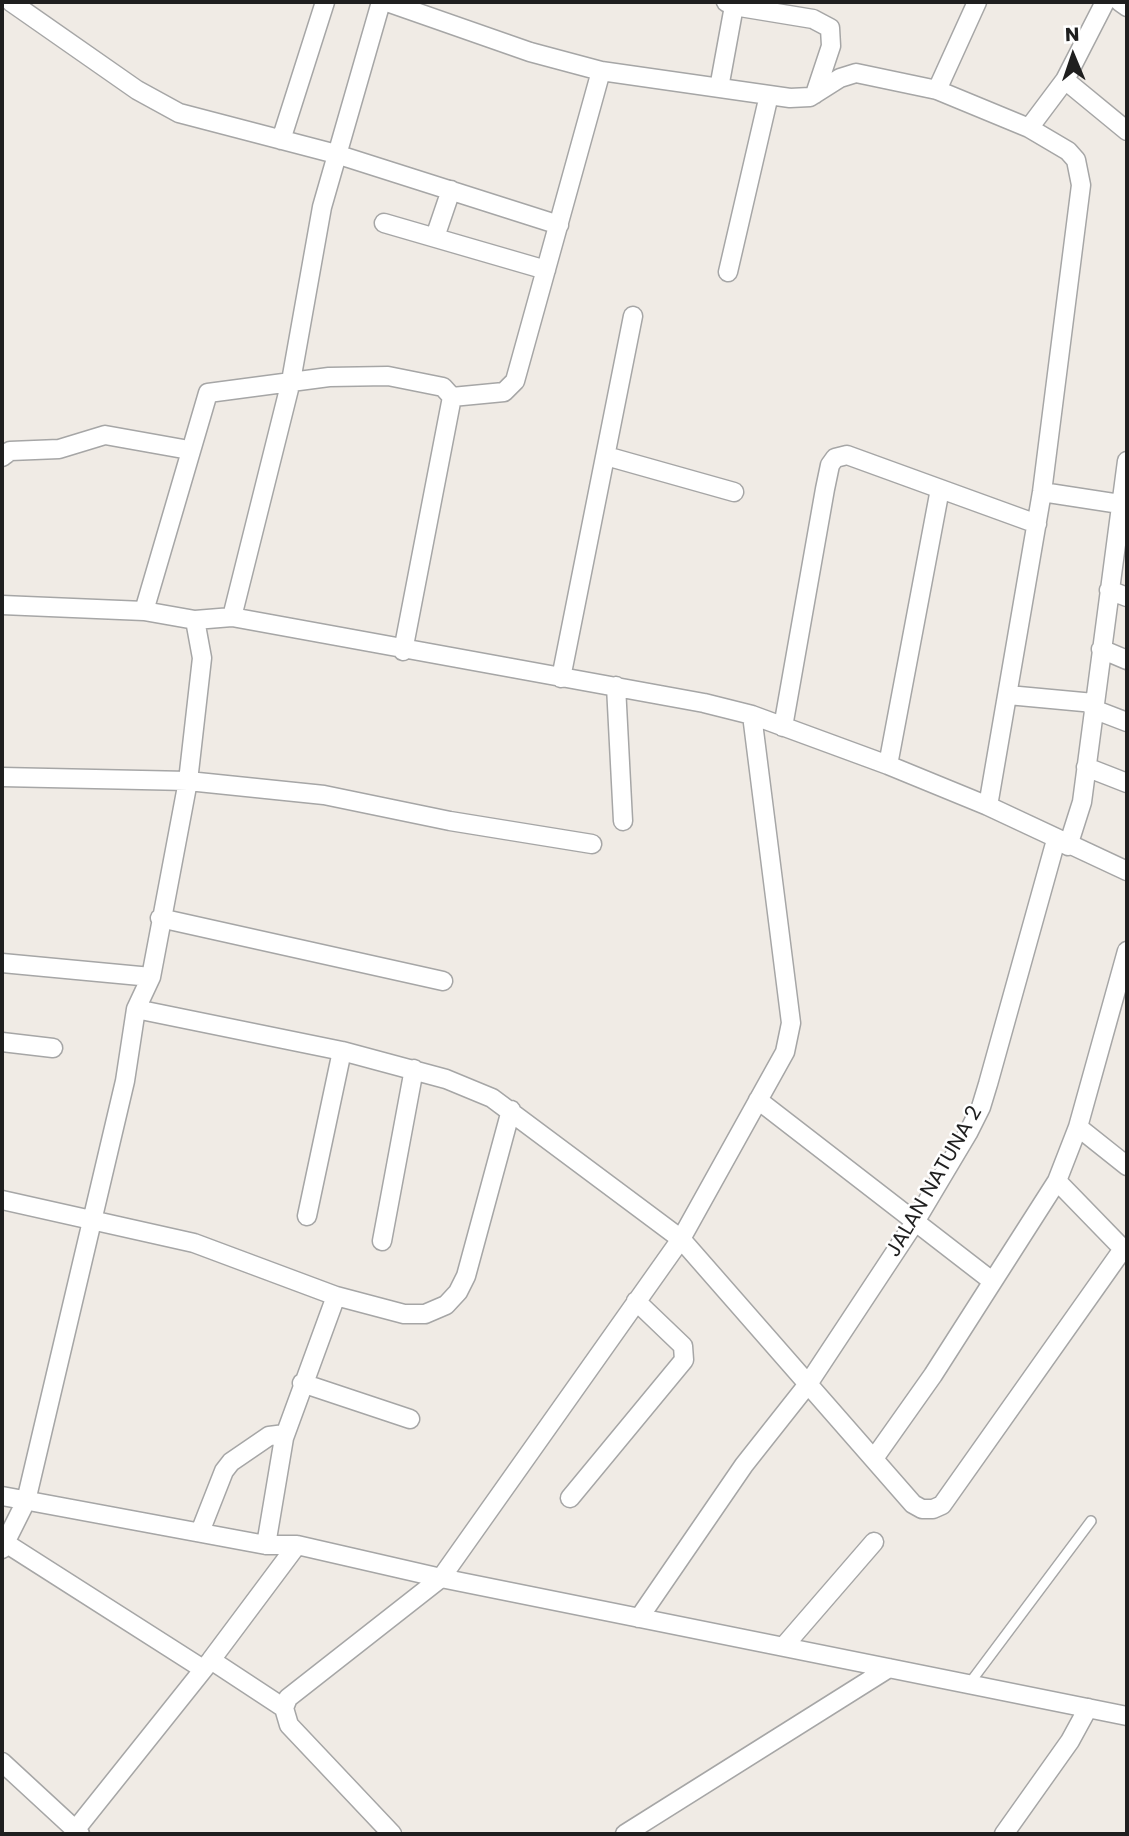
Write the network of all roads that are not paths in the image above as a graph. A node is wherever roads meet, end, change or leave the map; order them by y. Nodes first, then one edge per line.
1 (11, 2) edge
2 (324, 2) edge
3 (381, 2) edge
4 (387, 2) edge
5 (977, 2) edge
6 (1105, 2) edge
7 (1120, 2) edge
8 (730, 4) edge
9 (1127, 7) edge
10 (601, 71) junction
11 (1065, 80) junction
12 (719, 88) junction
13 (937, 90) junction
14 (816, 94) junction
15 (769, 95) junction
16 (1029, 128) junction
17 (1127, 131) edge
18 (281, 140) junction
19 (336, 154) junction
20 (451, 190) junction
21 (384, 223) dead end
22 (559, 225) junction
23 (435, 237) junction
24 (546, 270) junction
25 (728, 272) dead end
26 (633, 316) dead end
27 (290, 381) junction
28 (452, 397) junction
29 (189, 450) junction
30 (606, 456) junction
31 (2, 457) edge
32 (1127, 469) edge
33 (940, 489) junction
34 (734, 492) dead end
35 (1042, 492) junction
36 (1120, 504) junction
37 (1037, 524) junction
38 (1122, 534) edge
39 (1109, 590) junction
40 (1127, 597) edge
41 (2, 605) edge
42 (144, 611) junction
43 (232, 617) junction
44 (195, 620) junction
45 (1101, 649) junction
46 (403, 651) junction
47 (1127, 660) edge
48 (561, 678) junction
49 (616, 686) junction
50 (1008, 695) junction
51 (1093, 706) junction
52 (752, 715) junction
53 (1127, 722) edge
54 (783, 726) junction
55 (888, 765) junction
56 (1086, 767) junction
57 (2, 777) edge
58 (188, 780) junction
59 (1127, 783) edge
60 (988, 806) junction
61 (623, 821) dead end
62 (1062, 843) junction
63 (592, 844) dead end
64 (1127, 871) edge
65 (160, 918) junction
66 (1127, 951) edge
67 (2, 963) edge
68 (151, 977) junction
69 (443, 981) dead end
70 (136, 1009) junction
71 (2, 1041) edge
72 (53, 1048) dead end
73 (342, 1051) junction
74 (414, 1069) junction
75 (758, 1100) junction
76 (511, 1110) junction
77 (1078, 1127) junction
78 (1127, 1166) edge
79 (1057, 1181) junction
80 (2, 1200) edge
81 (307, 1216) dead end
82 (94, 1220) junction
83 (915, 1222) junction
84 (681, 1239) junction
85 (383, 1241) dead end
86 (1125, 1251) edge
87 (992, 1281) junction
88 (336, 1296) junction
89 (636, 1301) junction
90 (302, 1383) junction
91 (808, 1384) junction
92 (410, 1419) dead end
93 (285, 1434) junction
94 (874, 1457) junction
95 (2, 1496) edge
96 (570, 1498) dead end
97 (26, 1501) junction
98 (1091, 1521) dead end
99 (200, 1532) junction
100 (874, 1542) dead end
101 (3, 1545) edge
102 (266, 1545) junction
103 (297, 1545) junction
104 (441, 1578) junction
105 (639, 1618) junction
106 (784, 1646) junction
107 (207, 1665) junction
108 (889, 1668) junction
109 (969, 1684) junction
110 (284, 1708) junction
111 (1088, 1708) junction
112 (1127, 1716) edge
113 (2, 1762) edge
114 (78, 1832) edge
115 (392, 1834) edge
116 (625, 1834) edge
117 (1004, 1834) edge

1 - 18 street
2 - 18 street
3 - 19 street
4 - 10 street
5 - 13 street
6 - 11 street
7 - 9 street
8 - 12 street
8 - 14 street
10 - 12 street
10 - 22 street
11 - 16 street
11 - 17 street
12 - 15 street
13 - 14 street
13 - 16 street
14 - 15 street
15 - 25 street
16 - 35 street
18 - 19 street
19 - 20 street
19 - 27 street
20 - 22 street
20 - 23 street
21 - 23 street
22 - 24 street
23 - 24 street
24 - 28 street
26 - 30 street
27 - 28 street
27 - 29 street
27 - 43 street
28 - 46 street
29 - 31 street
29 - 42 street
30 - 34 street
30 - 48 street
32 - 36 street, JALAN NATUNA 2
33 - 37 street
33 - 54 street
33 - 55 street
35 - 36 street
35 - 37 street
36 - 38 street, JALAN NATUNA 2
37 - 50 street
38 - 39 street, JALAN NATUNA 2
39 - 40 street
39 - 45 street, JALAN NATUNA 2
41 - 42 street
42 - 44 street
43 - 44 street
43 - 46 street
44 - 58 street
45 - 47 street
45 - 51 street, JALAN NATUNA 2
46 - 48 street
48 - 49 street
49 - 52 street
49 - 61 street
50 - 51 street
50 - 60 street
51 - 53 street
51 - 56 street, JALAN NATUNA 2
52 - 54 street
52 - 75 street
54 - 55 street
55 - 60 street
56 - 59 street
56 - 62 street, JALAN NATUNA 2
57 - 58 street
58 - 63 street
58 - 65 street
60 - 62 street
62 - 64 street
62 - 83 street, JALAN NATUNA 2
65 - 68 street
65 - 69 street
66 - 77 street
67 - 68 street
68 - 70 street
70 - 73 street
70 - 82 street
71 - 72 street
73 - 74 street
73 - 81 street
74 - 76 street
74 - 85 street
75 - 83 street
75 - 84 street
76 - 84 street
76 - 88 street
77 - 78 street
77 - 79 street
79 - 86 street
79 - 87 street
80 - 82 street
82 - 88 street
82 - 97 street
83 - 87 street
83 - 91 street, JALAN NATUNA 2
84 - 89 street
84 - 91 street
86 - 94 street
87 - 94 street
88 - 90 street
89 - 96 street
89 - 104 street
90 - 92 street
90 - 93 street
91 - 94 street
91 - 105 street, JALAN NATUNA 2
93 - 99 street
93 - 102 street
95 - 97 street
97 - 99 street
97 - 101 street
98 - 109 lane
99 - 102 street
100 - 106 street
101 - 107 street
102 - 103 street
103 - 104 street
103 - 107 street
104 - 105 street
104 - 110 street
105 - 106 street
106 - 108 street
107 - 110 street
107 - 114 street
108 - 109 street
108 - 116 street
109 - 111 street
110 - 115 street
111 - 112 street
111 - 117 street
113 - 114 street

